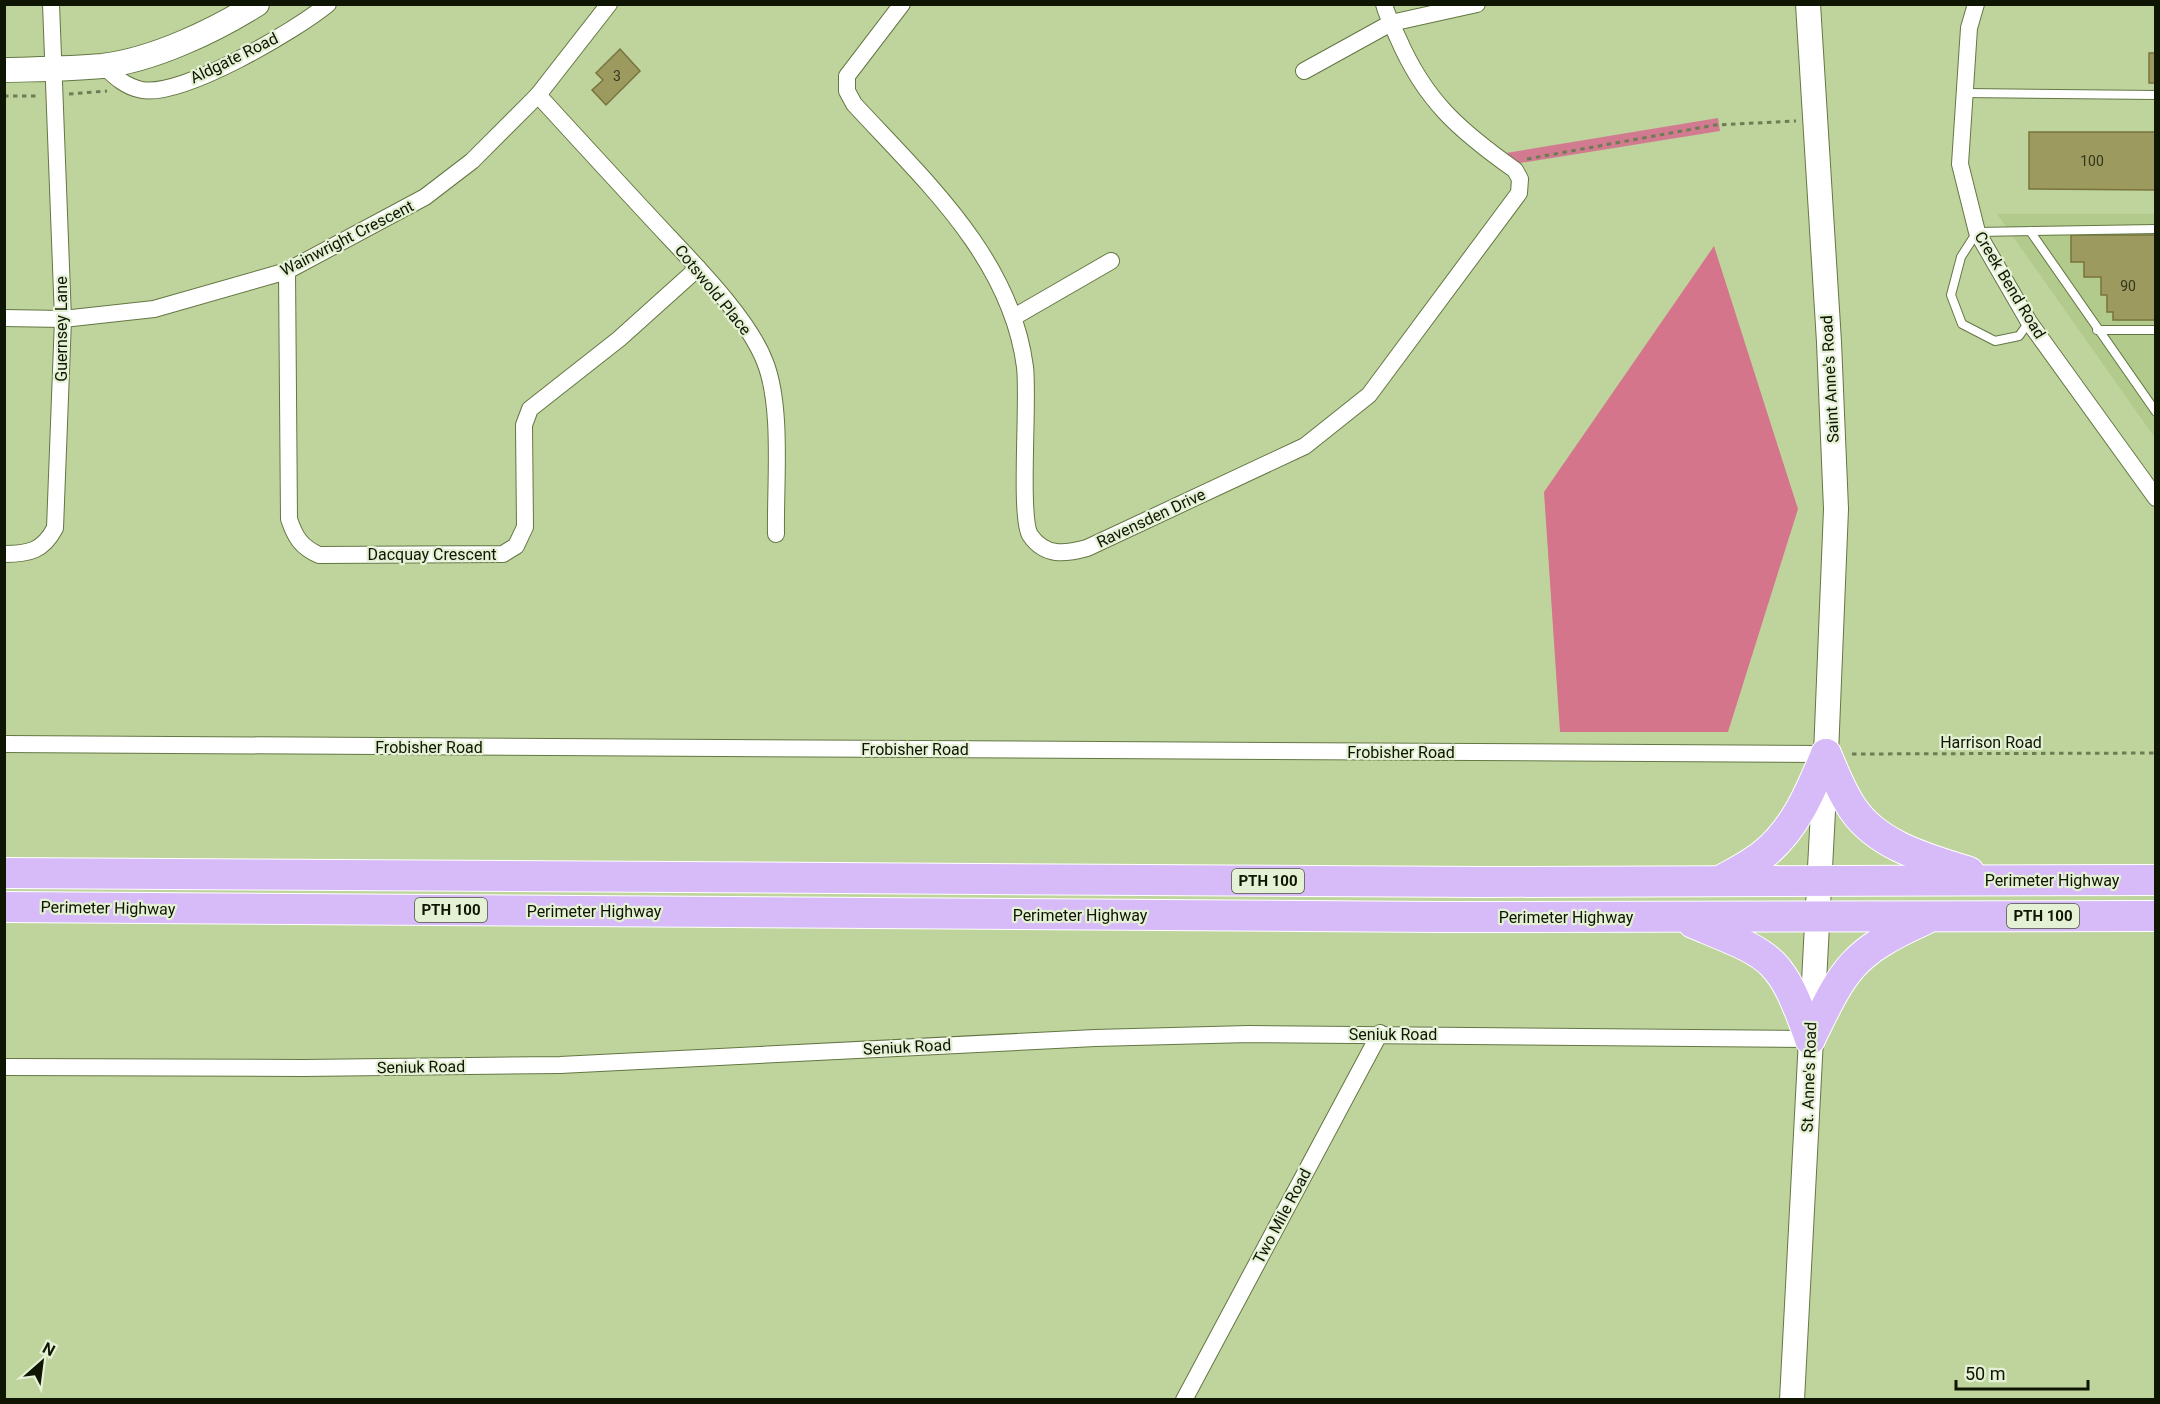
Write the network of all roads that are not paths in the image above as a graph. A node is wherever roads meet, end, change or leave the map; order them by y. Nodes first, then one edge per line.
1 (51, 4) edge
2 (257, 4) edge
3 (328, 4) edge
4 (609, 4) edge
5 (902, 4) edge
6 (1384, 4) edge
7 (1477, 4) edge
8 (1808, 4) edge
9 (1976, 4) edge
10 (1391, 23) junction
11 (104, 66) junction
12 (55, 68) junction
13 (4, 70) edge
14 (1304, 71) dead end
15 (1964, 93) junction
16 (538, 95) junction
17 (2156, 95) edge
18 (2156, 229) edge
19 (2030, 231) junction
20 (1977, 232) junction
21 (1111, 261) dead end
22 (698, 268) junction
23 (287, 271) junction
24 (1014, 317) junction
25 (4, 318) edge
26 (63, 319) junction
27 (2029, 322) junction
28 (2097, 330) junction
29 (2156, 330) edge
30 (2156, 412) edge
31 (2156, 498) edge
32 (776, 534) dead end
33 (4, 554) edge
34 (4, 744) edge
35 (1826, 754) junction
36 (4, 873) edge
37 (1992, 880) junction
38 (2156, 880) edge
39 (1819, 881) junction
40 (1719, 882) junction
41 (4, 907) edge
42 (2156, 916) edge
43 (1679, 917) junction
44 (1817, 917) junction
45 (1930, 917) junction
46 (1380, 1033) junction
47 (1810, 1039) junction
48 (4, 1067) edge
49 (1184, 1400) edge
50 (1792, 1400) edge

1 - 12 street, Guernsey Lane
2 - 11 main road
3 - 11 street, Aldgate Road
4 - 16 street, Wainwright Crescent
5 - 24 street, Ravensden Drive
6 - 10 street, Ravensden Drive
7 - 10 street
8 - 35 main road, Saint Anne's Road
9 - 15 street, Creek Bend Road
10 - 14 street
10 - 24 street, Ravensden Drive
11 - 12 main road
12 - 13 main road
12 - 26 street, Guernsey Lane
15 - 17 lane
15 - 20 street, Creek Bend Road
16 - 22 street, Cotswold Place
16 - 23 street, Wainwright Crescent
18 - 19 lane
19 - 20 lane
19 - 28 lane
20 - 27 street, Creek Bend Road
20 - 27 lane
21 - 24 street
22 - 23 street, Dacquay Crescent
22 - 32 street, Cotswold Place
23 - 26 street, Wainwright Crescent
25 - 26 street, Wainwright Crescent
26 - 33 street, Guernsey Lane
27 - 31 street, Creek Bend Road
28 - 29 lane
28 - 30 lane
34 - 35 street, Frobisher Road
35 - 37 highway
35 - 39 main road, St. Anne's Road
35 - 40 highway
36 - 40 highway, Perimeter Highway / PTH 100
37 - 38 highway, Perimeter Highway / PTH 100
37 - 39 highway, Perimeter Highway / PTH 100
39 - 40 highway, Perimeter Highway / PTH 100
39 - 44 main road, St. Anne's Road
41 - 43 highway, Perimeter Highway / PTH 100
42 - 45 highway, Perimeter Highway / PTH 100
43 - 44 highway, Perimeter Highway / PTH 100
43 - 47 highway
44 - 45 highway, Perimeter Highway / PTH 100
44 - 47 main road, St. Anne's Road
45 - 47 highway
46 - 47 street, Seniuk Road
46 - 48 street, Seniuk Road
46 - 49 street, Two Mile Road
47 - 50 main road, St. Anne's Road

